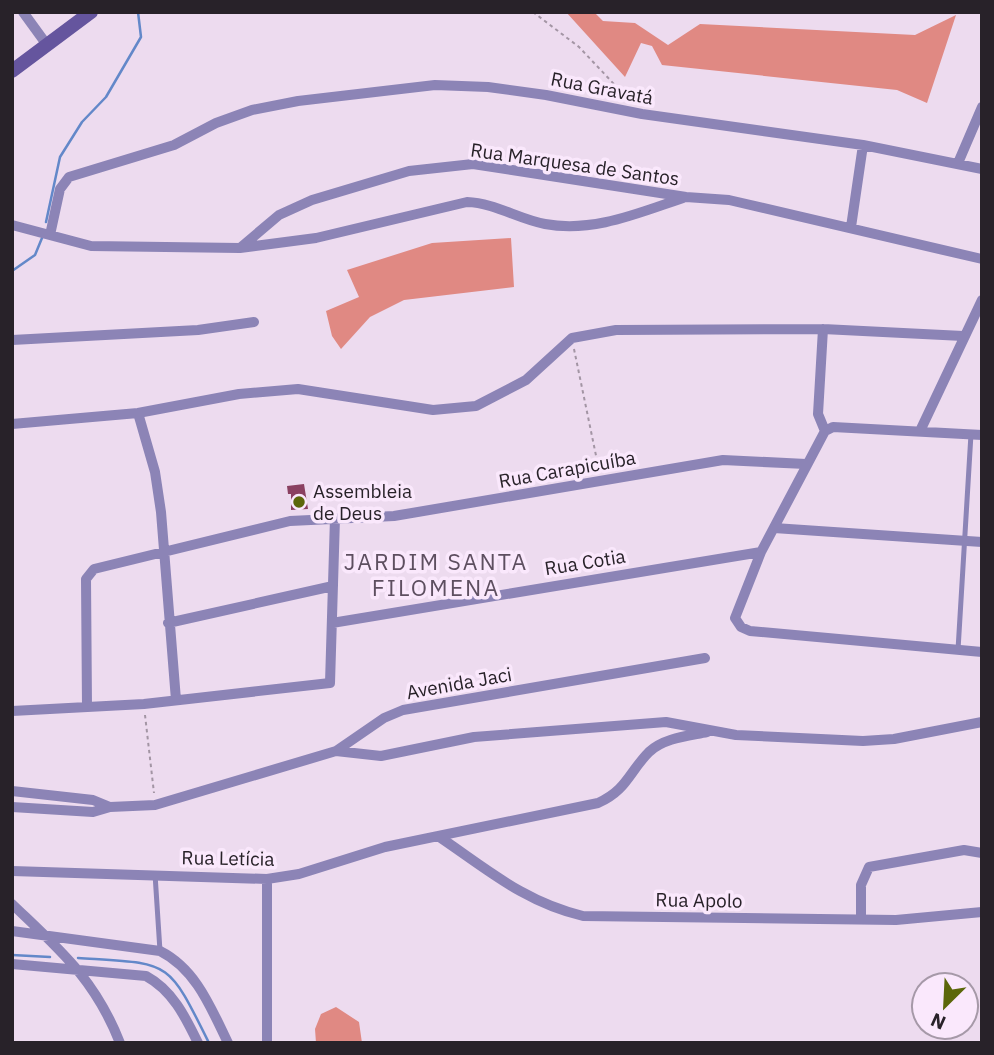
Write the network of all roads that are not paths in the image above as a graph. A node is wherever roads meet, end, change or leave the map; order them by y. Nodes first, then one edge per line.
1 (23, 12) edge
2 (91, 12) edge
3 (47, 45) junction
4 (12, 71) edge
5 (982, 107) edge
6 (863, 145) junction
7 (958, 163) junction
8 (982, 169) edge
9 (685, 197) junction
10 (12, 225) edge
11 (851, 227) junction
12 (50, 235) junction
13 (240, 248) junction
14 (982, 259) edge
15 (982, 300) edge
16 (254, 322) dead end
17 (823, 329) junction
18 (963, 336) junction
19 (12, 340) edge
20 (138, 413) junction
21 (12, 424) edge
22 (825, 431) junction
23 (920, 431) junction
24 (976, 435) edge
25 (806, 464) junction
26 (335, 518) junction
27 (774, 528) junction
28 (965, 541) junction
29 (982, 542) edge
30 (164, 552) junction
31 (761, 552) junction
32 (332, 586) junction
33 (169, 623) junction
34 (332, 623) junction
35 (958, 650) junction
36 (982, 652) edge
37 (705, 659) dead end
38 (176, 700) junction
39 (87, 707) junction
40 (12, 711) edge
41 (982, 722) edge
42 (707, 732) junction
43 (336, 751) junction
44 (12, 791) edge
45 (12, 807) edge
46 (110, 807) junction
47 (438, 836) junction
48 (982, 853) edge
49 (12, 871) edge
50 (155, 874) junction
51 (267, 879) junction
52 (12, 904) edge
53 (982, 912) edge
54 (861, 920) junction
55 (12, 931) edge
56 (47, 937) junction
57 (160, 951) junction
58 (12, 964) edge
59 (82, 972) junction
60 (120, 1043) edge
61 (198, 1043) edge
62 (228, 1043) edge
63 (267, 1043) edge

1 - 3 street
2 - 3 main road
3 - 4 main road
5 - 7 street
6 - 7 street, Rua Gravatá
6 - 11 street
6 - 12 street, Rua Gravatá
7 - 8 street, Rua Gravatá
9 - 11 street, Rua Marquesa de Santos
9 - 13 street
9 - 13 street, Rua Marquesa de Santos
10 - 12 street
11 - 14 street, Rua Marquesa de Santos
12 - 13 street
15 - 18 street
16 - 19 street
17 - 18 street
17 - 20 street
17 - 22 street
18 - 23 street
20 - 21 street
20 - 30 street
22 - 23 street
22 - 25 street
23 - 24 street
24 - 28 lane
25 - 26 street, Rua Carapicuíba
25 - 27 street
26 - 30 street, Rua Carapicuíba
26 - 32 street
27 - 28 street
27 - 31 street
28 - 29 street
28 - 35 lane
30 - 33 street
30 - 39 street, Rua Carapicuíba
31 - 34 street, Rua Cotia
31 - 35 street
32 - 33 street
32 - 34 street
33 - 38 street
34 - 38 street
35 - 36 street
37 - 43 street, Avenida Jaci
38 - 39 street
39 - 40 street
41 - 42 street
42 - 43 street
42 - 47 street, Rua Letícia
43 - 46 street, Avenida Jaci
44 - 46 street, Avenida Jaci
45 - 46 street, Avenida Jaci
47 - 51 street, Rua Letícia
47 - 54 street, Rua Apolo
48 - 54 street
49 - 50 street, Rua Letícia
50 - 51 street, Rua Letícia
50 - 57 lane
51 - 63 street
52 - 56 street
53 - 54 street, Rua Apolo
55 - 56 street
56 - 57 street
56 - 59 street
57 - 62 street
58 - 59 street
59 - 60 street
59 - 61 street

